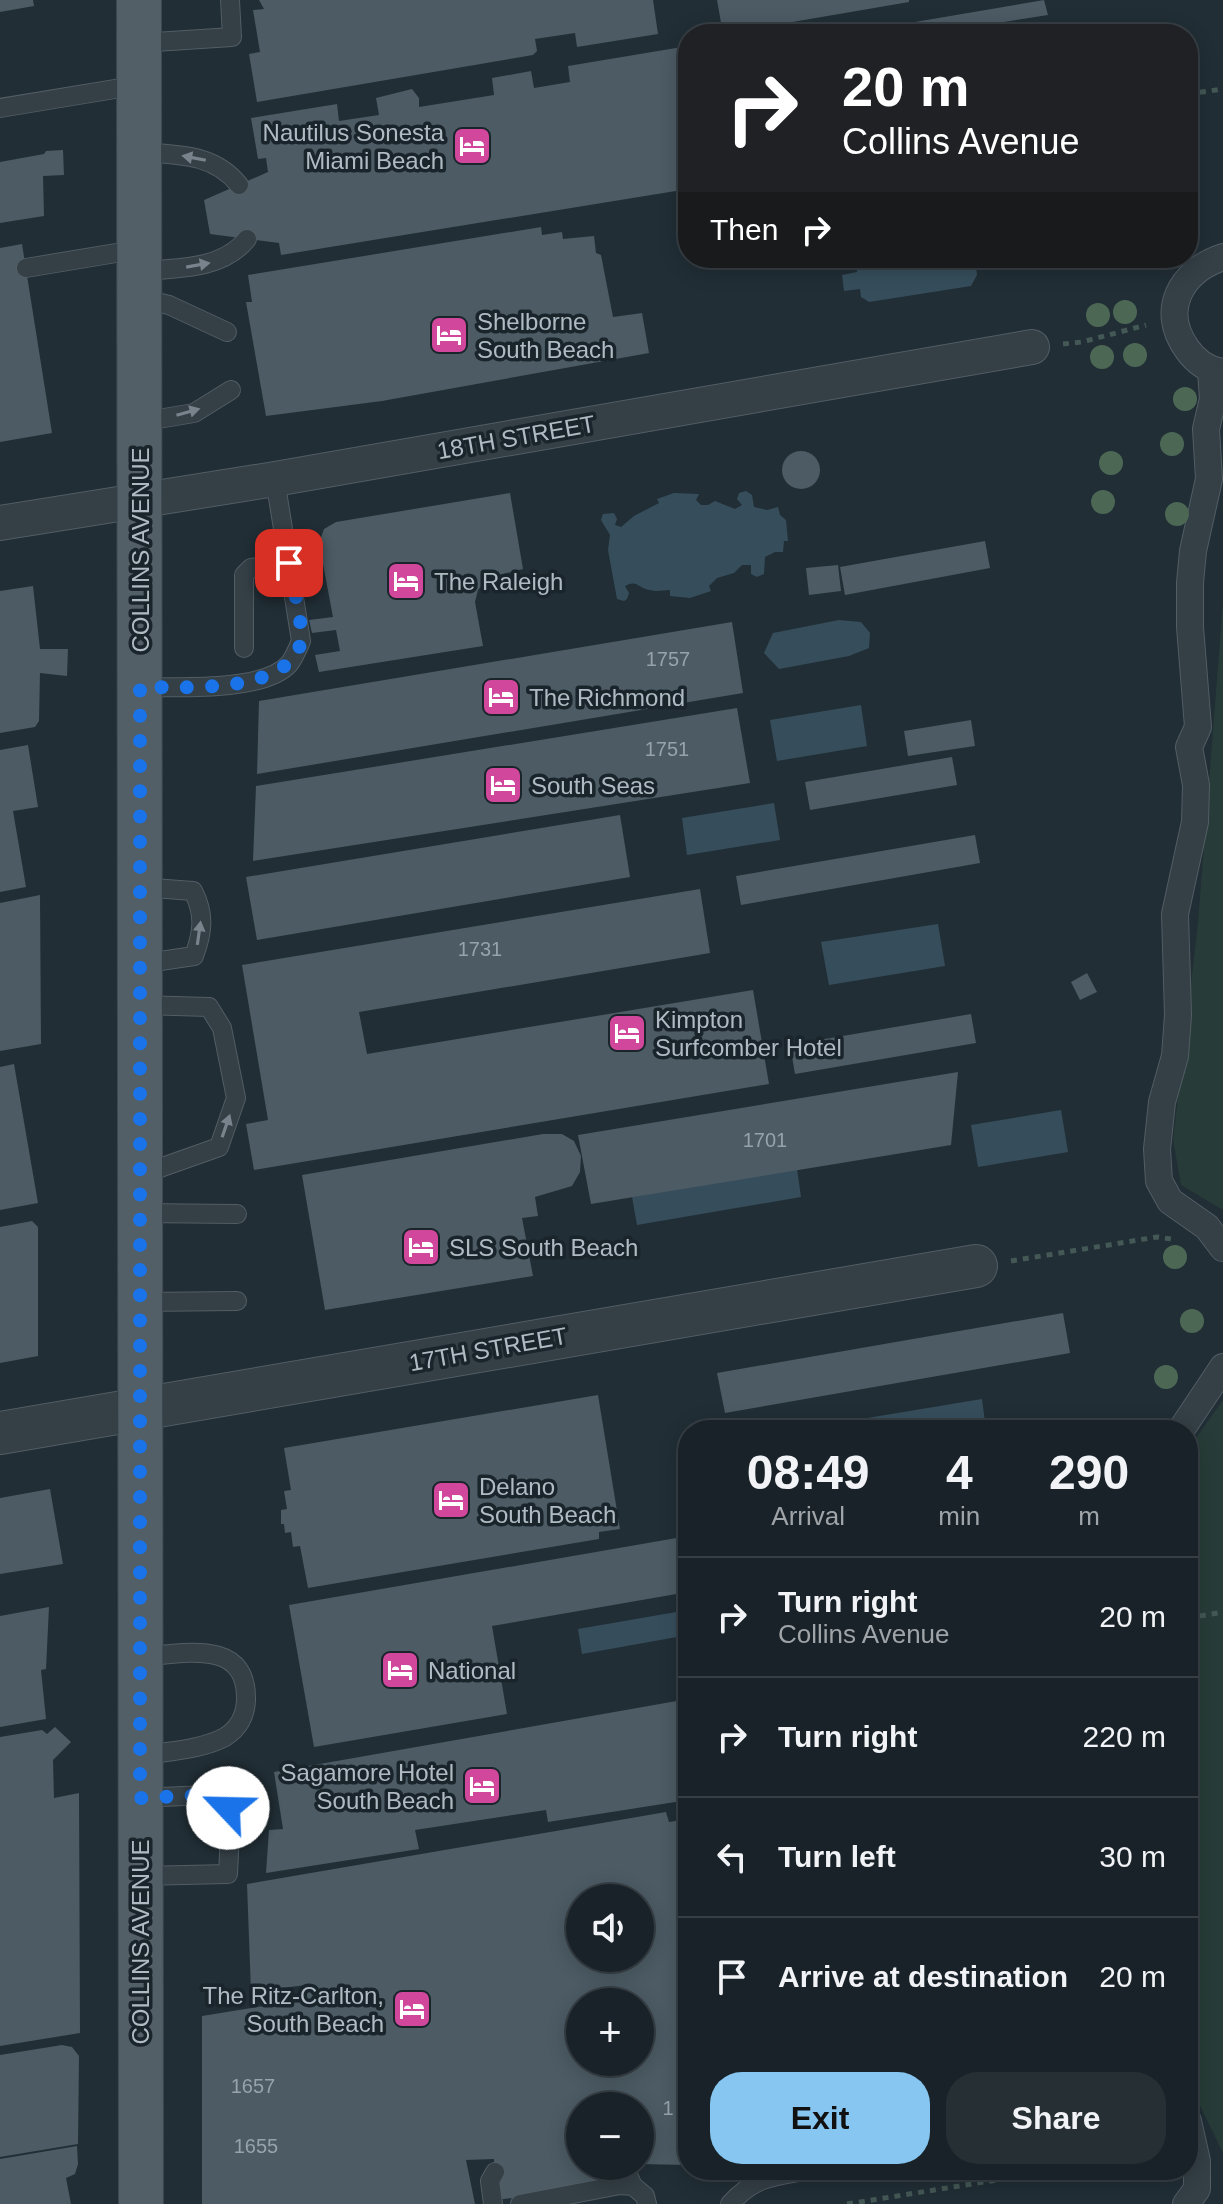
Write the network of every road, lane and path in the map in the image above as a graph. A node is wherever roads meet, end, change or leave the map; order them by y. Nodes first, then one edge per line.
1 (139, 0) edge
2 (230, 0) edge
3 (139, 64) junction
4 (1223, 89) edge
5 (1198, 93) edge
6 (0, 108) edge
7 (139, 152) junction
8 (239, 185) dead end
9 (247, 239) dead end
10 (1223, 257) edge
11 (26, 268) dead end
12 (140, 273) junction
13 (1174, 317) junction
14 (227, 332) dead end
15 (1082, 342) dead end
16 (1032, 347) dead end
17 (1217, 371) edge
18 (231, 390) dead end
19 (140, 422) junction
20 (275, 479) junction
21 (141, 502) junction
22 (0, 523) edge
23 (289, 563) junction
24 (244, 648) dead end
25 (140, 687) junction
26 (140, 887) junction
27 (140, 985) junction
28 (140, 1194) junction
29 (237, 1214) dead end
30 (1183, 1242) dead end
31 (1223, 1248) edge
32 (1025, 1259) dead end
33 (976, 1266) dead end
34 (237, 1301) dead end
35 (140, 1302) junction
36 (1223, 1367) edge
37 (140, 1409) junction
38 (1188, 1420) edge
39 (0, 1433) edge
40 (1223, 1612) edge
41 (1198, 1616) edge
42 (140, 1657) junction
43 (140, 1777) junction
44 (228, 1808) dead end
45 (230, 1832) dead end
46 (141, 1876) junction
47 (495, 2172) dead end
48 (630, 2180) edge
49 (759, 2180) edge
50 (997, 2180) edge
51 (1197, 2180) edge
52 (633, 2186) junction
53 (141, 2204) edge
54 (493, 2204) edge
55 (520, 2204) edge
56 (647, 2204) edge
57 (730, 2204) edge
58 (847, 2204) edge
59 (1186, 2204) edge

1 - 3 main road, COLLINS AVENUE
2 - 3 lane
3 - 6 lane
3 - 7 main road, COLLINS AVENUE
4 - 5 path
8 -> 7 lane
7 - 12 main road, COLLINS AVENUE
12 -> 9 lane
10 - 13 street
11 - 12 lane
12 - 14 lane
12 - 19 main road, COLLINS AVENUE
13 - 15 path
13 - 17 street
16 - 20 street, 18TH STREET
17 - 31 street
19 -> 18 lane
19 - 21 main road, COLLINS AVENUE
20 - 21 street, 18TH STREET
20 - 23 lane
21 - 22 street, 18TH STREET
21 - 25 main road, COLLINS AVENUE
23 - 24 lane
23 - 25 lane
25 - 26 main road, COLLINS AVENUE
26 - 27 main road, COLLINS AVENUE
27 -> 26 lane
27 - 28 main road, COLLINS AVENUE
28 -> 27 lane
28 - 29 lane
28 - 35 main road, COLLINS AVENUE
30 - 32 path
33 - 37 street, 17TH STREET
34 - 35 lane
35 - 37 main road, COLLINS AVENUE
36 - 38 street
37 - 39 street, 17TH STREET
37 - 42 main road, COLLINS AVENUE
40 - 41 path
42 - 43 main road, COLLINS AVENUE
42 - 43 lane
43 - 44 lane
43 - 46 main road, COLLINS AVENUE
45 - 46 lane
46 - 53 main road, COLLINS AVENUE
47 - 54 lane
48 - 52 lane
49 - 57 lane
50 - 58 path
51 - 59 street
52 - 55 lane
52 - 56 lane

